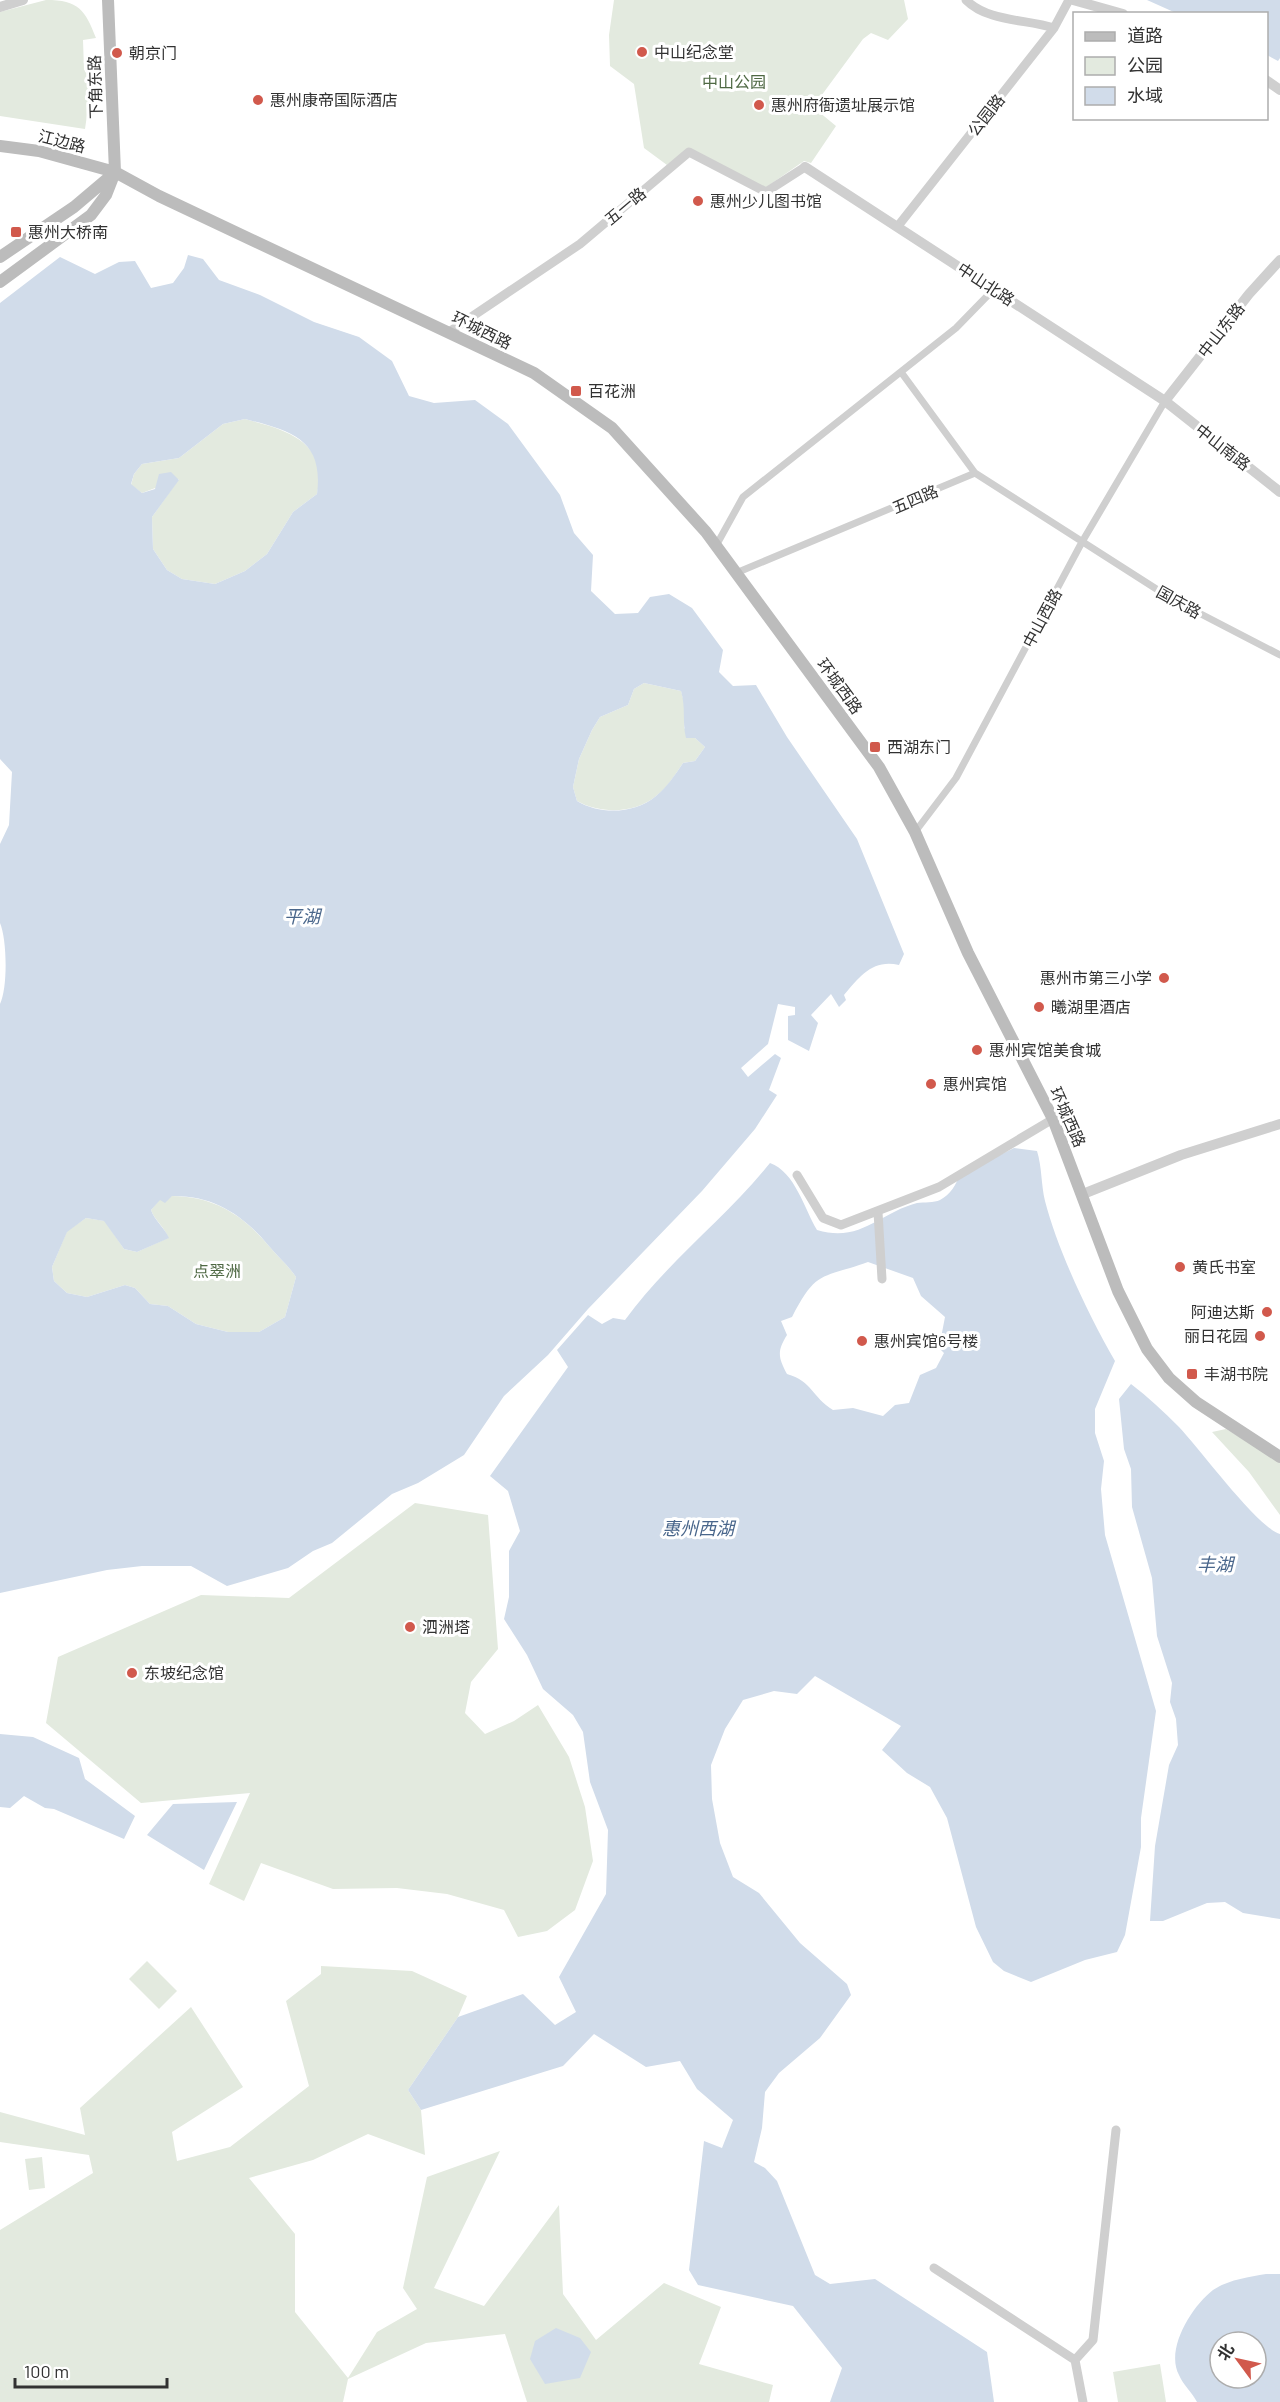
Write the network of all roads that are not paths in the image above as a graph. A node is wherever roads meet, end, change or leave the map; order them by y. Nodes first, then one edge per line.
1 (22, 0) edge
2 (108, 0) edge
3 (966, 0) edge
4 (1071, 0) edge
5 (0, 7) edge
6 (1116, 12) edge
7 (1054, 28) junction
8 (0, 146) edge
9 (805, 167) joint
10 (115, 172) junction
11 (898, 226) junction
12 (0, 257) edge
13 (1280, 260) edge
14 (0, 282) edge
15 (994, 289) junction
16 (449, 332) junction
17 (901, 372) junction
18 (1165, 401) junction
19 (975, 473) junction
20 (1280, 492) edge
21 (1082, 542) junction
22 (717, 544) junction
23 (736, 573) junction
24 (1280, 655) edge
25 (915, 832) junction
26 (1053, 1119) junction
27 (1280, 1124) edge
28 (797, 1175) dead end
29 (1083, 1194) junction
30 (878, 1212) junction
31 (882, 1279) dead end
32 (1280, 1457) edge
33 (1116, 2130) dead end
34 (934, 2268) dead end
35 (1075, 2360) junction
36 (1083, 2402) edge

1 - 5 street
2 - 10 main road, 下角东路
3 - 7 street
4 - 6 street
4 - 7 street, 公园路
7 - 11 street, 公园路
8 - 10 main road, 江边路
9 - 11 street, 中山北路
9 - 16 street, 五一路
10 - 12 main road
10 - 14 main road, 下角东路
10 - 16 main road, 环城西路
11 - 15 street, 中山北路
13 - 18 street, 中山东路
15 - 17 street
15 - 18 street, 中山北路
16 - 22 main road, 环城西路
17 - 19 street
17 - 22 street
18 - 20 street, 中山南路
18 - 21 street, 中山西路
19 - 21 street
19 - 23 street, 五四路
21 - 24 street, 国庆路
21 - 25 street, 中山西路
22 - 23 main road, 环城西路
23 - 25 main road, 环城西路
25 - 26 main road, 环城西路
26 - 29 main road, 环城西路
26 - 30 street
27 - 29 street
28 - 30 street
29 - 32 main road, 环城西路
30 - 31 street
33 - 35 street
34 - 35 street
35 - 36 street

